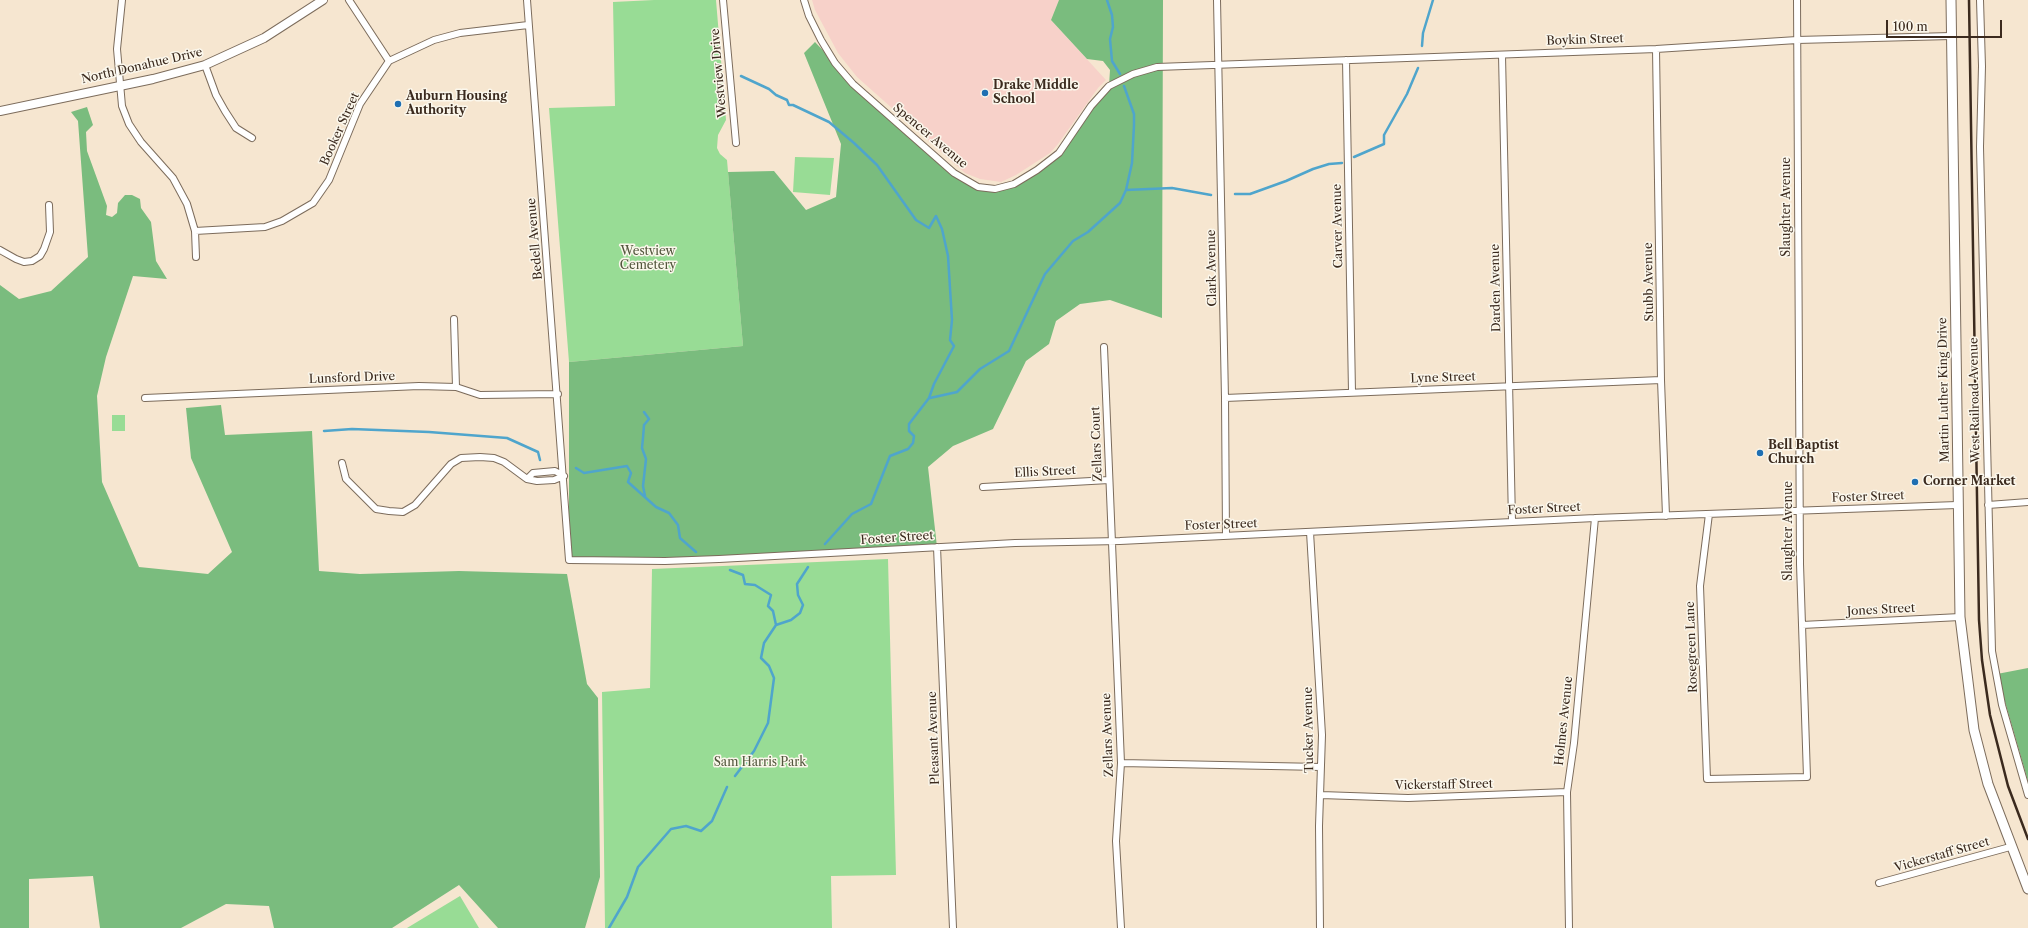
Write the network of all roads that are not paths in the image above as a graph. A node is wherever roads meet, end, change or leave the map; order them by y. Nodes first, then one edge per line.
1 (122, 0) edge
2 (323, 0) edge
3 (349, 0) edge
4 (527, 0) edge
5 (723, 0) edge
6 (804, 0) edge
7 (1218, 0) edge
8 (1797, 0) edge
9 (1951, 0) edge
10 (1980, 0) edge
11 (528, 25) junction
12 (1951, 36) junction
13 (1797, 40) junction
14 (1656, 48) junction
15 (1502, 55) junction
16 (1346, 60) junction
17 (390, 61) junction
18 (1220, 64) junction
19 (205, 65) junction
20 (119, 86) junction
21 (0, 112) edge
22 (252, 138) dead end
23 (736, 143) dead end
24 (49, 205) dead end
25 (195, 231) junction
26 (0, 250) edge
27 (196, 257) dead end
28 (454, 319) dead end
29 (1104, 347) dead end
30 (1661, 380) junction
31 (1508, 386) junction
32 (456, 387) junction
33 (1352, 392) junction
34 (558, 394) junction
35 (145, 398) dead end
36 (1225, 398) junction
37 (342, 463) dead end
38 (564, 476) junction
39 (1109, 480) junction
40 (983, 487) dead end
41 (2028, 502) edge
42 (1957, 505) junction
43 (1988, 505) junction
44 (1800, 511) junction
45 (1709, 514) junction
46 (1666, 516) junction
47 (1595, 518) junction
48 (1512, 521) junction
49 (1310, 532) junction
50 (1226, 536) junction
51 (1111, 541) junction
52 (937, 546) junction
53 (1960, 617) junction
54 (1802, 625) junction
55 (1121, 763) junction
56 (1321, 767) junction
57 (1707, 779) joint
58 (1567, 792) junction
59 (1321, 795) junction
60 (2028, 795) edge
61 (2010, 846) junction
62 (1879, 883) dead end
63 (2028, 889) edge
64 (953, 928) edge
65 (1121, 928) edge
66 (1320, 928) edge
67 (1569, 928) edge

1 - 20 street
2 - 19 street, North Donahue Drive
3 - 17 street
4 - 11 street, Bedell Avenue
5 - 23 street, Westview Drive
6 - 18 street, Spencer Avenue
7 - 18 street, Clark Avenue
8 - 13 street, Slaughter Avenue
9 - 12 main road, Martin Luther King Drive
10 - 43 street, West Railroad Avenue
11 - 17 street, Booker Street
11 - 34 street, Bedell Avenue
12 - 13 street, Boykin Street
12 - 42 main road, Martin Luther King Drive
13 - 14 street, Boykin Street
13 - 44 street, Slaughter Avenue
14 - 15 street, Boykin Street
14 - 30 street, Stubb Avenue
15 - 16 street, Boykin Street
15 - 31 street, Darden Avenue
16 - 18 street, Boykin Street
16 - 33 street, Carver Avenue
17 - 25 street, Booker Street
18 - 36 street, Clark Avenue
19 - 20 street, North Donahue Drive
19 - 22 street
20 - 21 street, North Donahue Drive
20 - 25 street
24 - 26 street
25 - 27 street
28 - 32 street
29 - 39 street, Zellars Court
30 - 31 street, Lyne Street
30 - 46 street, Stubb Avenue
31 - 33 street, Lyne Street
31 - 48 street, Darden Avenue
32 - 34 street, Lunsford Drive
32 - 35 street, Lunsford Drive
33 - 36 street, Lyne Street
34 - 38 street, Bedell Avenue
36 - 50 street, Clark Avenue
37 - 38 street
38 - 52 street, Foster Street
39 - 40 street, Ellis Street
39 - 51 street, Zellars Court
41 - 43 street
42 - 44 street, Foster Street
42 - 53 main road, Martin Luther King Drive
43 - 60 street, West Railroad Avenue
44 - 45 street, Foster Street
44 - 54 street, Slaughter Avenue
45 - 46 street, Foster Street
45 - 57 street, Rosegreen Lane
46 - 47 street, Foster Street
47 - 48 street, Foster Street
47 - 58 street, Holmes Avenue
48 - 49 street, Foster Street
49 - 50 street, Foster Street
49 - 56 street, Tucker Avenue
50 - 51 street, Foster Street
51 - 52 street, Foster Street
51 - 55 street, Zellars Avenue
52 - 64 street, Pleasant Avenue
53 - 54 street, Jones Street
53 - 61 main road, Martin Luther King Drive
54 - 57 street, Slaughter Avenue
55 - 56 street
55 - 65 street, Zellars Avenue
56 - 59 street, Tucker Avenue
58 - 59 street, Vickerstaff Street
58 - 67 street, Holmes Avenue
59 - 66 street, Tucker Avenue
61 - 62 street, Vickerstaff Street
61 - 63 main road, Martin Luther King Drive

